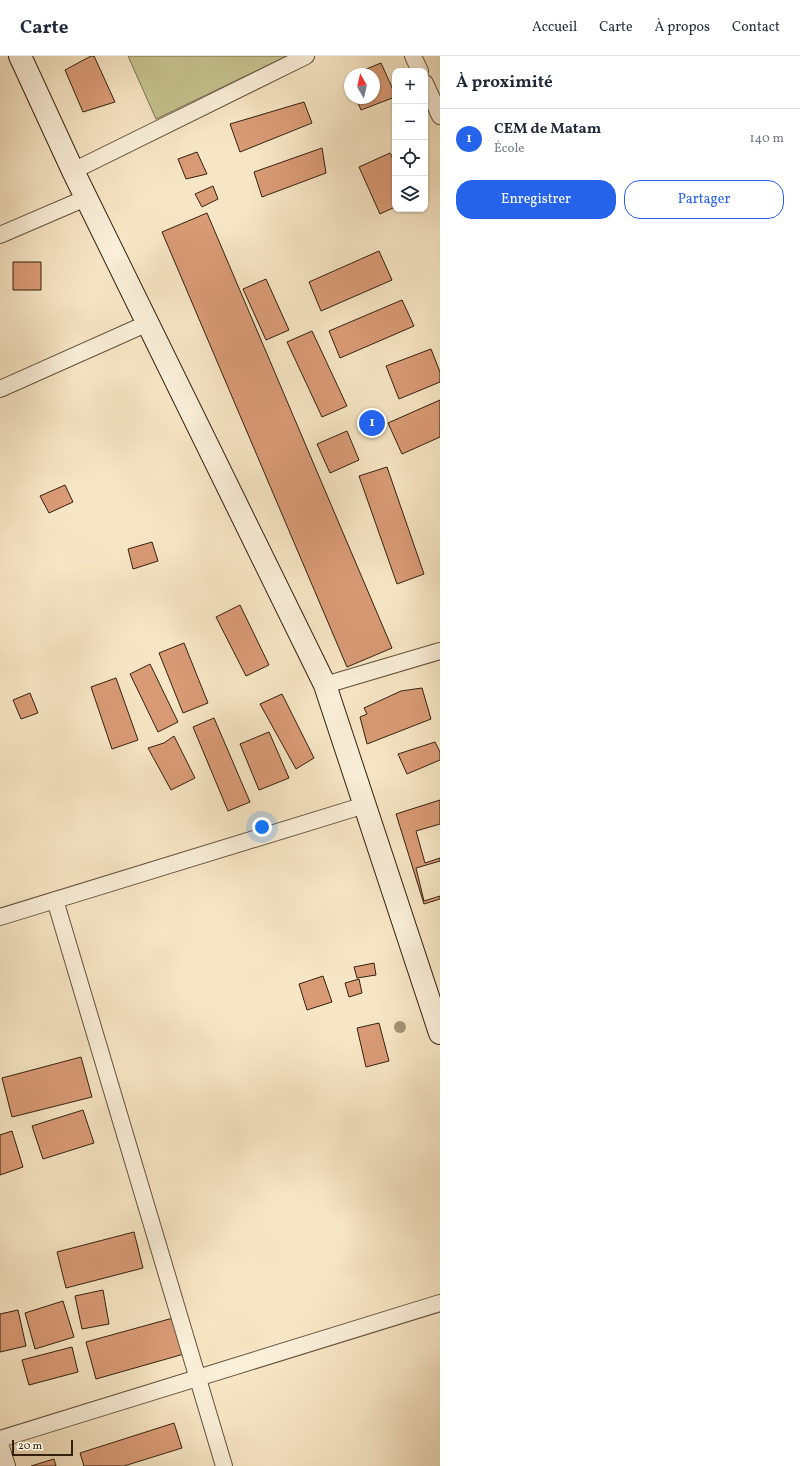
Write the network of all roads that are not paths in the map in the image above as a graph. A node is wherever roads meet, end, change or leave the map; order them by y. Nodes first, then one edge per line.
1 (20, 56) edge
2 (306, 56) edge
3 (413, 56) edge
4 (419, 68) edge
5 (428, 90) edge
6 (440, 116) edge
7 (73, 171) junction
8 (86, 198) junction
9 (0, 235) edge
10 (148, 323) junction
11 (0, 389) edge
12 (440, 651) edge
13 (325, 685) junction
14 (365, 805) junction
15 (55, 900) junction
16 (0, 917) edge
17 (440, 1033) edge
18 (440, 1303) edge
19 (198, 1378) junction
20 (0, 1439) edge
21 (0, 1444) edge
22 (7, 1466) edge
23 (224, 1466) edge

1 - 7 street
2 - 7 street
3 - 4 street
5 - 6 street
7 - 8 street
8 - 9 street
8 - 10 street
10 - 11 street
10 - 13 street
12 - 13 street
13 - 14 street
14 - 15 street
14 - 17 street
15 - 16 street
15 - 19 street
18 - 19 street
19 - 20 street
19 - 23 street
21 - 22 street

